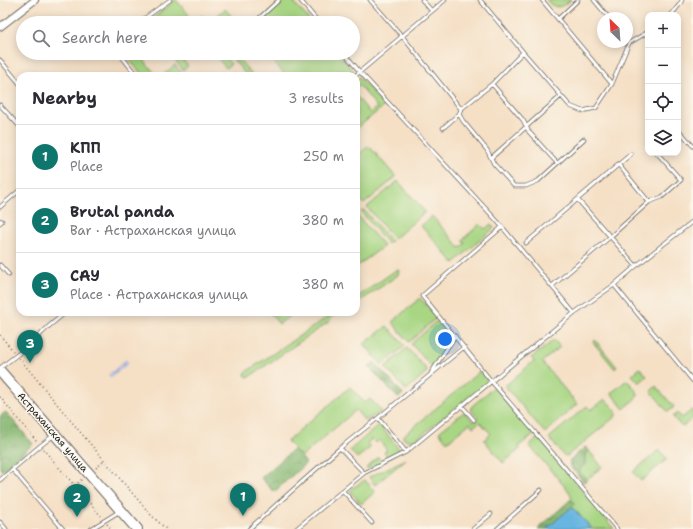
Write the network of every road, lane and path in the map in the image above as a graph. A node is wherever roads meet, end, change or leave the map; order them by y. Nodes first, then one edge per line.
1 (35, 0) edge
2 (170, 0) edge
3 (280, 0) edge
4 (300, 0) edge
5 (370, 0) edge
6 (422, 0) edge
7 (445, 0) edge
8 (480, 0) edge
9 (542, 0) edge
10 (578, 0) edge
11 (594, 0) edge
12 (682, 0) edge
13 (432, 11) junction
14 (604, 12) edge
15 (673, 12) edge
16 (148, 16) edge
17 (262, 16) edge
18 (313, 16) edge
19 (558, 19) junction
20 (0, 27) edge
21 (645, 33) edge
22 (402, 36) junction
23 (633, 39) edge
24 (625, 48) edge
25 (523, 52) junction
26 (0, 60) edge
27 (124, 60) edge
28 (350, 60) edge
29 (134, 72) edge
30 (360, 72) junction
31 (16, 79) edge
32 (492, 84) junction
33 (612, 84) junction
34 (561, 96) junction
35 (0, 105) edge
36 (461, 109) junction
37 (459, 114) junction
38 (16, 123) edge
39 (527, 127) junction
40 (443, 128) dead end
41 (681, 132) edge
42 (584, 139) dead end
43 (693, 146) edge
44 (630, 154) dead end
45 (660, 156) edge
46 (491, 158) junction
47 (557, 163) junction
48 (618, 164) junction
49 (16, 193) edge
50 (578, 200) junction
51 (649, 202) junction
52 (0, 207) edge
53 (0, 220) edge
54 (693, 221) edge
55 (0, 223) edge
56 (502, 227) junction
57 (610, 237) junction
58 (526, 243) dead end
59 (0, 265) edge
60 (636, 266) junction
61 (9, 275) dead end
62 (614, 285) junction
63 (552, 286) junction
64 (574, 313) junction
65 (61, 316) edge
66 (0, 335) edge
67 (455, 336) junction
68 (464, 347) junction
69 (17, 355) junction
70 (0, 369) edge
71 (429, 376) junction
72 (693, 381) edge
73 (492, 382) junction
74 (0, 397) edge
75 (462, 406) junction
76 (378, 418) junction
77 (474, 420) dead end
78 (55, 434) junction
79 (40, 446) junction
80 (340, 448) junction
81 (406, 452) junction
82 (12, 469) junction
83 (364, 473) junction
84 (0, 480) edge
85 (541, 490) dead end
86 (343, 491) junction
87 (121, 510) junction
88 (491, 514) dead end
89 (104, 521) junction
90 (0, 522) edge
91 (372, 523) dead end
92 (6, 529) edge
93 (63, 529) edge
94 (91, 529) edge
95 (111, 529) edge
96 (137, 529) edge
97 (166, 529) edge
98 (249, 529) edge
99 (296, 529) edge
100 (473, 529) edge
101 (497, 529) edge
102 (617, 529) edge

1 - 20 street
2 - 16 lane
3 - 17 lane
4 - 18 lane
5 - 22 lane
6 - 13 lane
7 - 13 lane
8 - 25 lane
9 - 19 lane
10 - 19 lane
11 - 14 lane
12 - 15 lane
13 - 22 lane
19 - 33 lane
21 - 23 lane
22 - 30 lane
22 - 36 lane
24 - 33 lane
25 - 32 lane
25 - 34 lane
26 - 31 lane
27 - 29 lane
28 - 30 lane
30 - 56 lane
32 - 36 lane
32 - 39 lane
33 - 34 lane
34 - 39 lane
35 - 38 lane
36 - 37 lane
37 - 40 lane
37 - 46 lane
39 - 46 lane
39 - 47 lane
41 - 43 lane
42 - 47 lane
44 - 48 lane
45 - 51 lane
46 - 47 lane
48 - 50 lane
48 - 51 lane
49 - 52 lane
50 - 57 lane
50 - 58 lane
51 - 57 lane
53 - 55 lane
54 - 60 lane
56 - 63 lane
56 - 67 lane
57 - 60 lane
57 - 63 lane
59 - 61 lane
60 - 62 lane
62 - 64 lane
62 - 72 lane
63 - 64 lane
64 - 73 lane
65 - 69 lane
66 - 69 path
67 - 68 lane
67 - 71 lane
68 - 71 lane
68 - 73 lane
69 - 70 lane
69 - 97 path
70 - 78 main road, Астраханская улица
71 - 76 lane
73 - 75 lane
73 - 102 lane
74 - 79 path
75 - 77 lane
75 - 81 lane
76 - 80 lane
76 - 81 lane
78 - 79 lane
78 - 87 main road, Астраханская улица
79 - 82 lane
79 - 89 path
80 - 83 lane
80 - 98 lane
81 - 83 lane
82 - 84 lane
82 - 93 lane
83 - 86 lane
85 - 101 lane
86 - 91 lane
86 - 99 lane
87 - 89 lane
87 - 96 main road, Астраханская улица
88 - 100 lane
89 - 94 lane
89 - 95 path
90 - 92 lane

